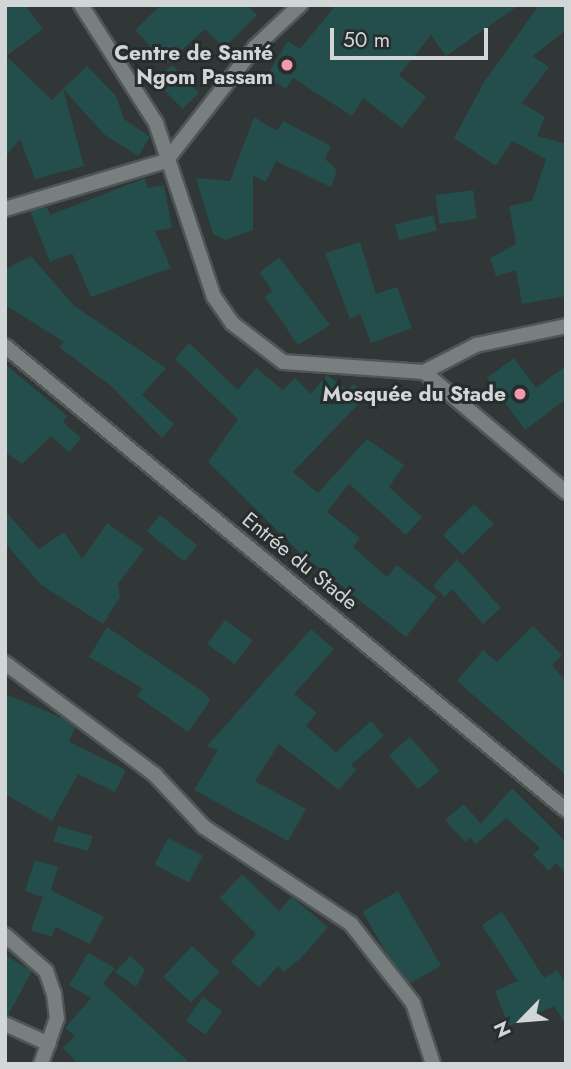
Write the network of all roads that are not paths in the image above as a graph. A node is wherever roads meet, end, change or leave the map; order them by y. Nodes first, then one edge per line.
1 (81, 5) edge
2 (300, 5) edge
3 (166, 161) junction
4 (5, 209) edge
5 (566, 326) edge
6 (5, 346) edge
7 (424, 372) junction
8 (566, 492) edge
9 (5, 663) edge
10 (566, 810) edge
11 (5, 935) edge
12 (5, 1024) edge
13 (49, 1044) junction
14 (41, 1064) edge
15 (433, 1064) edge

1 - 3 street
2 - 3 street
3 - 4 street
3 - 7 street
5 - 7 street
6 - 10 street, Entrée du Stade
7 - 8 street
9 - 15 street
11 - 13 street
12 - 13 street
13 - 14 street

